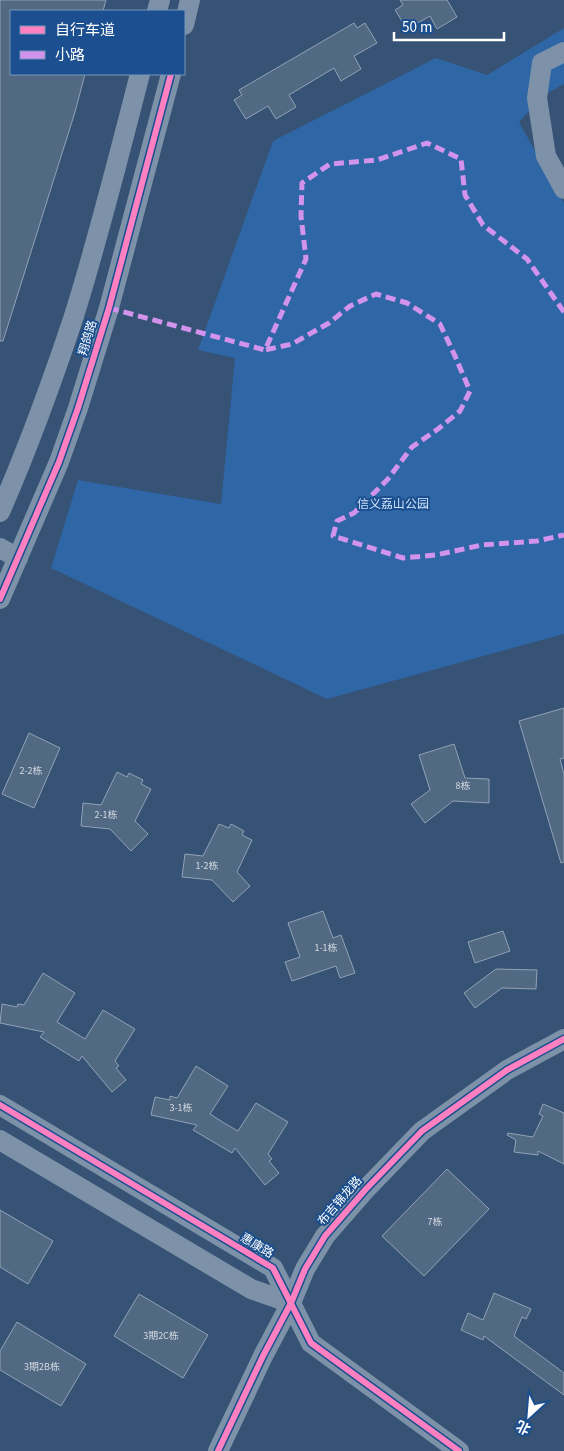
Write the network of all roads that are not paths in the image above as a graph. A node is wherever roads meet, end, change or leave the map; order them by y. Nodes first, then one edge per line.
1 (190, 0) edge
2 (185, 21) edge
3 (564, 52) edge
4 (140, 75) edge
5 (171, 75) edge
6 (564, 189) edge
7 (0, 512) edge
8 (0, 548) edge
9 (18, 558) junction
10 (0, 599) edge
11 (564, 1039) edge
12 (0, 1105) edge
13 (0, 1140) edge
14 (291, 1303) junction
15 (218, 1451) edge
16 (459, 1451) edge

1 - 2 street
3 - 6 street
4 - 7 street, 翔鸽路
5 - 9 street, 翔鸽路
8 - 9 street
9 - 10 street, 翔鸽路
11 - 14 street, 布吉锦龙路
12 - 14 street, 惠康路
13 - 14 street
14 - 15 street, 布吉锦龙路
14 - 16 street, 惠康路

